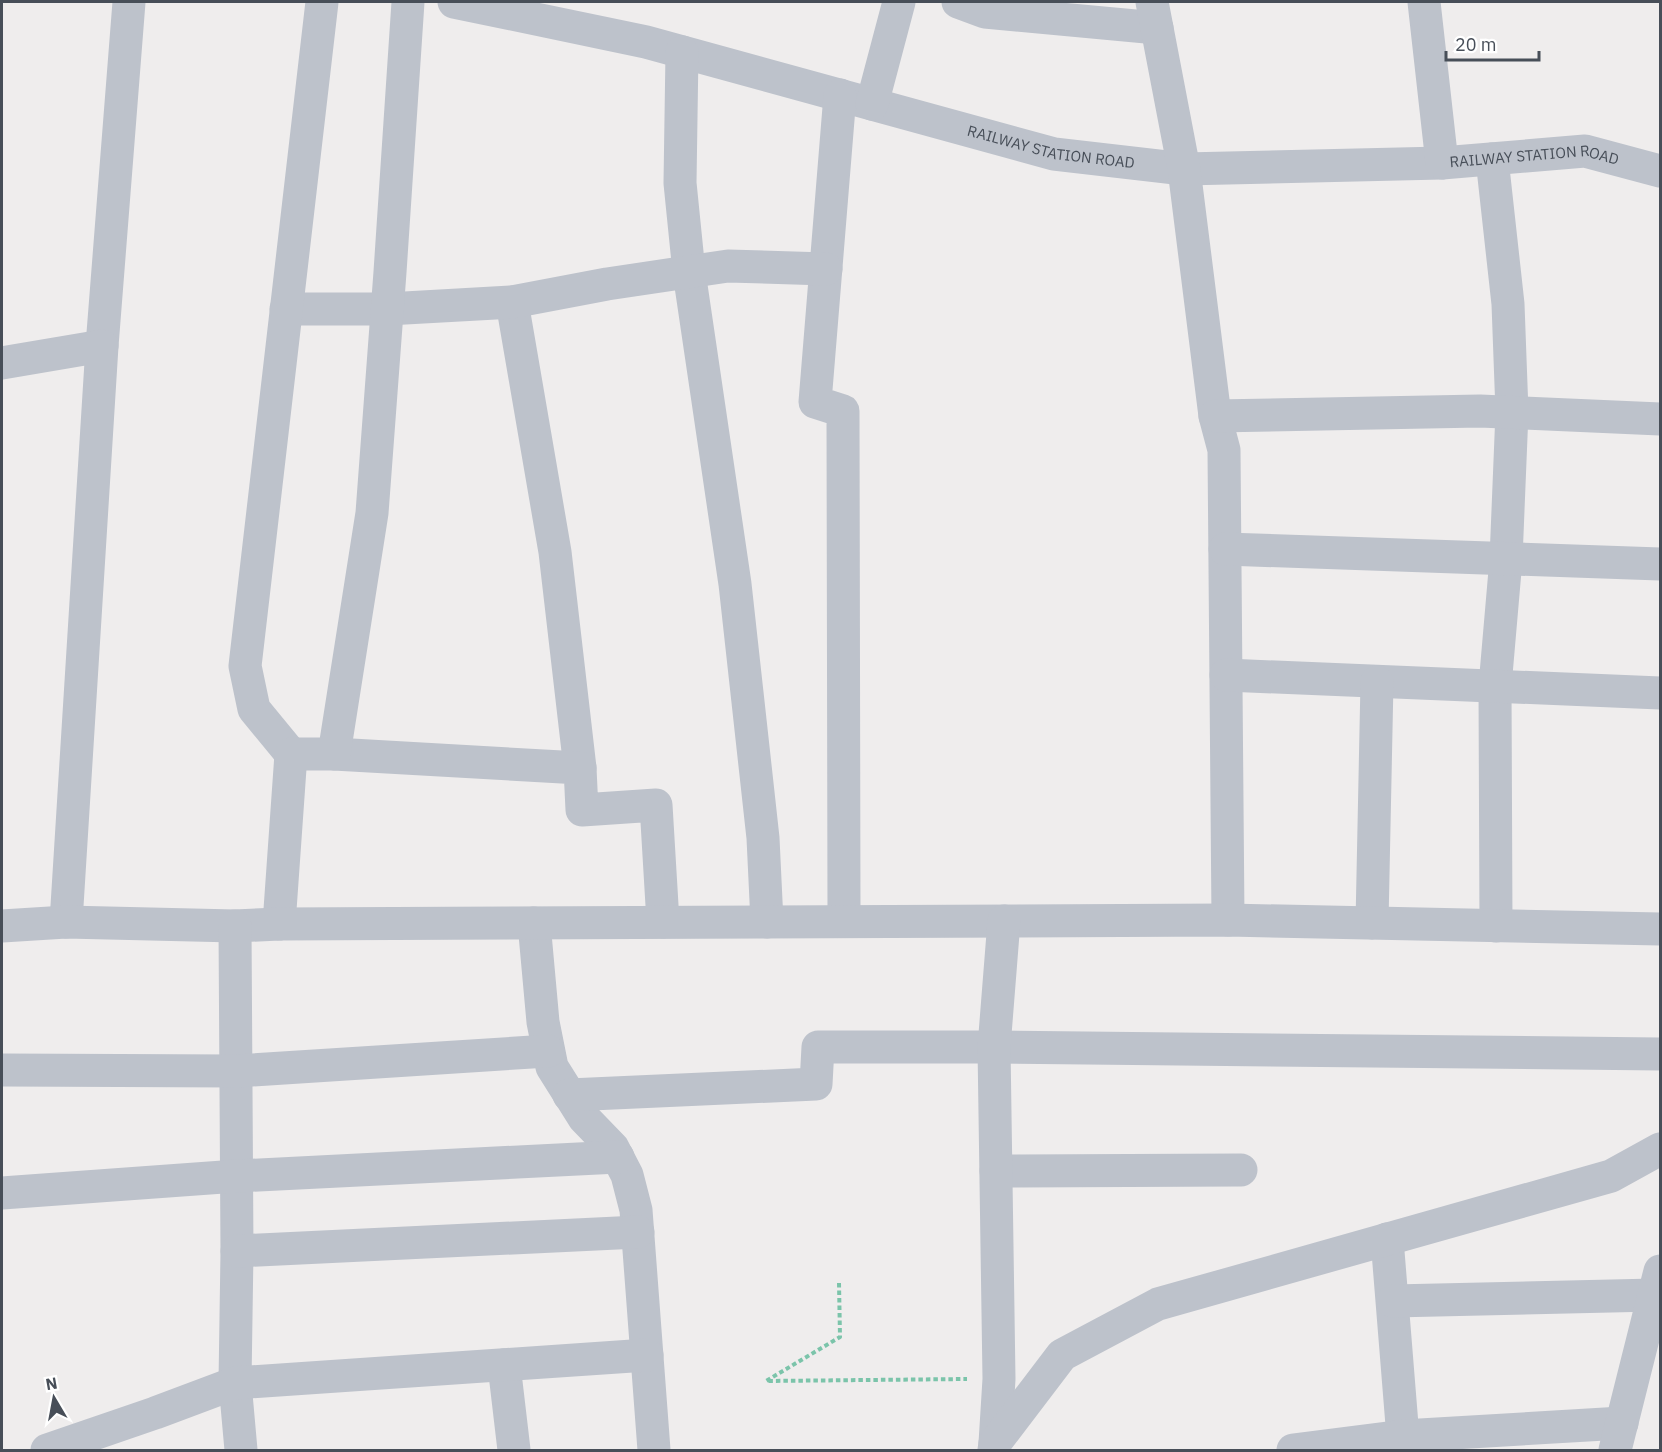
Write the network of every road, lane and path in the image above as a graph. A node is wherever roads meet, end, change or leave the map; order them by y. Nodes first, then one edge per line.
1 (129, 2) edge
2 (322, 2) edge
3 (408, 2) edge
4 (454, 2) edge
5 (899, 2) edge
6 (958, 2) edge
7 (1424, 2) edge
8 (1155, 15) edge
9 (682, 52) junction
10 (840, 95) junction
11 (872, 104) junction
12 (1492, 159) junction
13 (1442, 164) junction
14 (1184, 169) junction
15 (1660, 171) edge
16 (826, 269) junction
17 (689, 272) junction
18 (513, 302) junction
19 (286, 309) junction
20 (387, 309) junction
21 (102, 346) junction
22 (2, 363) edge
23 (1512, 412) junction
24 (1215, 416) junction
25 (1660, 418) edge
26 (1225, 549) junction
27 (1506, 559) junction
28 (1660, 564) edge
29 (1226, 675) junction
30 (1377, 682) junction
31 (1495, 686) junction
32 (1660, 693) edge
33 (291, 754) junction
34 (334, 754) junction
35 (580, 768) junction
36 (1228, 920) junction
37 (844, 921) junction
38 (1004, 921) junction
39 (66, 922) junction
40 (663, 922) junction
41 (767, 922) junction
42 (534, 923) junction
43 (1372, 923) junction
44 (279, 924) junction
45 (2, 926) edge
46 (235, 926) junction
47 (1496, 926) junction
48 (1660, 929) edge
49 (994, 1047) junction
50 (548, 1051) junction
51 (1660, 1054) edge
52 (2, 1070) edge
53 (236, 1071) junction
54 (569, 1095) junction
55 (1660, 1149) edge
56 (618, 1157) junction
57 (1242, 1170) dead end
58 (996, 1171) junction
59 (237, 1176) junction
60 (2, 1193) edge
61 (638, 1232) junction
62 (1387, 1239) junction
63 (237, 1251) junction
64 (839, 1283) dead end
65 (1658, 1283) edge
66 (1393, 1301) junction
67 (647, 1355) junction
68 (504, 1365) junction
69 (949, 1380) dead end
70 (235, 1383) junction
71 (1618, 1437) edge
72 (1404, 1443) edge
73 (995, 1447) edge
74 (47, 1450) edge
75 (242, 1450) edge
76 (514, 1450) edge
77 (654, 1450) edge
78 (1293, 1450) edge

1 - 21 street
2 - 19 street
3 - 20 street
4 - 9 street, RAILWAY STATION ROAD
5 - 11 street
6 - 8 street
7 - 13 street
8 - 14 street
9 - 10 street, RAILWAY STATION ROAD
9 - 17 street
10 - 11 street, RAILWAY STATION ROAD
10 - 16 street
11 - 14 street, RAILWAY STATION ROAD
12 - 13 street, RAILWAY STATION ROAD
12 - 15 street, RAILWAY STATION ROAD
12 - 23 street
13 - 14 street, RAILWAY STATION ROAD
14 - 24 street
16 - 17 street
16 - 37 street
17 - 18 street
17 - 41 street
18 - 20 street
18 - 35 street
19 - 20 street
19 - 33 street
20 - 34 street
21 - 22 street
21 - 39 street
23 - 24 street
23 - 25 street
23 - 27 street
24 - 26 street
26 - 27 street
26 - 29 street
27 - 28 street
27 - 31 street
29 - 30 street
29 - 36 street
30 - 31 street
30 - 43 street
31 - 32 street
31 - 47 street
33 - 34 street
33 - 44 street
34 - 35 street
35 - 40 street
36 - 38 street
36 - 43 street
37 - 38 street
37 - 41 street
38 - 49 street
39 - 45 street
39 - 46 street
40 - 41 street
40 - 42 street
42 - 44 street
42 - 50 street
43 - 47 street
44 - 46 street
46 - 53 street
47 - 48 street
49 - 51 street
49 - 54 street
49 - 58 street
50 - 53 street
50 - 54 street
52 - 53 street
53 - 59 street
54 - 56 street
55 - 62 street
56 - 59 street
56 - 61 street
57 - 58 street
58 - 73 street
59 - 60 street
59 - 63 street
61 - 63 street
61 - 67 street
62 - 66 street
62 - 73 street
63 - 70 street
64 - 69 path
65 - 66 street
65 - 71 street
66 - 72 street
67 - 68 street
67 - 77 street
68 - 70 street
68 - 76 street
70 - 74 street
70 - 75 street
71 - 72 street
72 - 78 street

